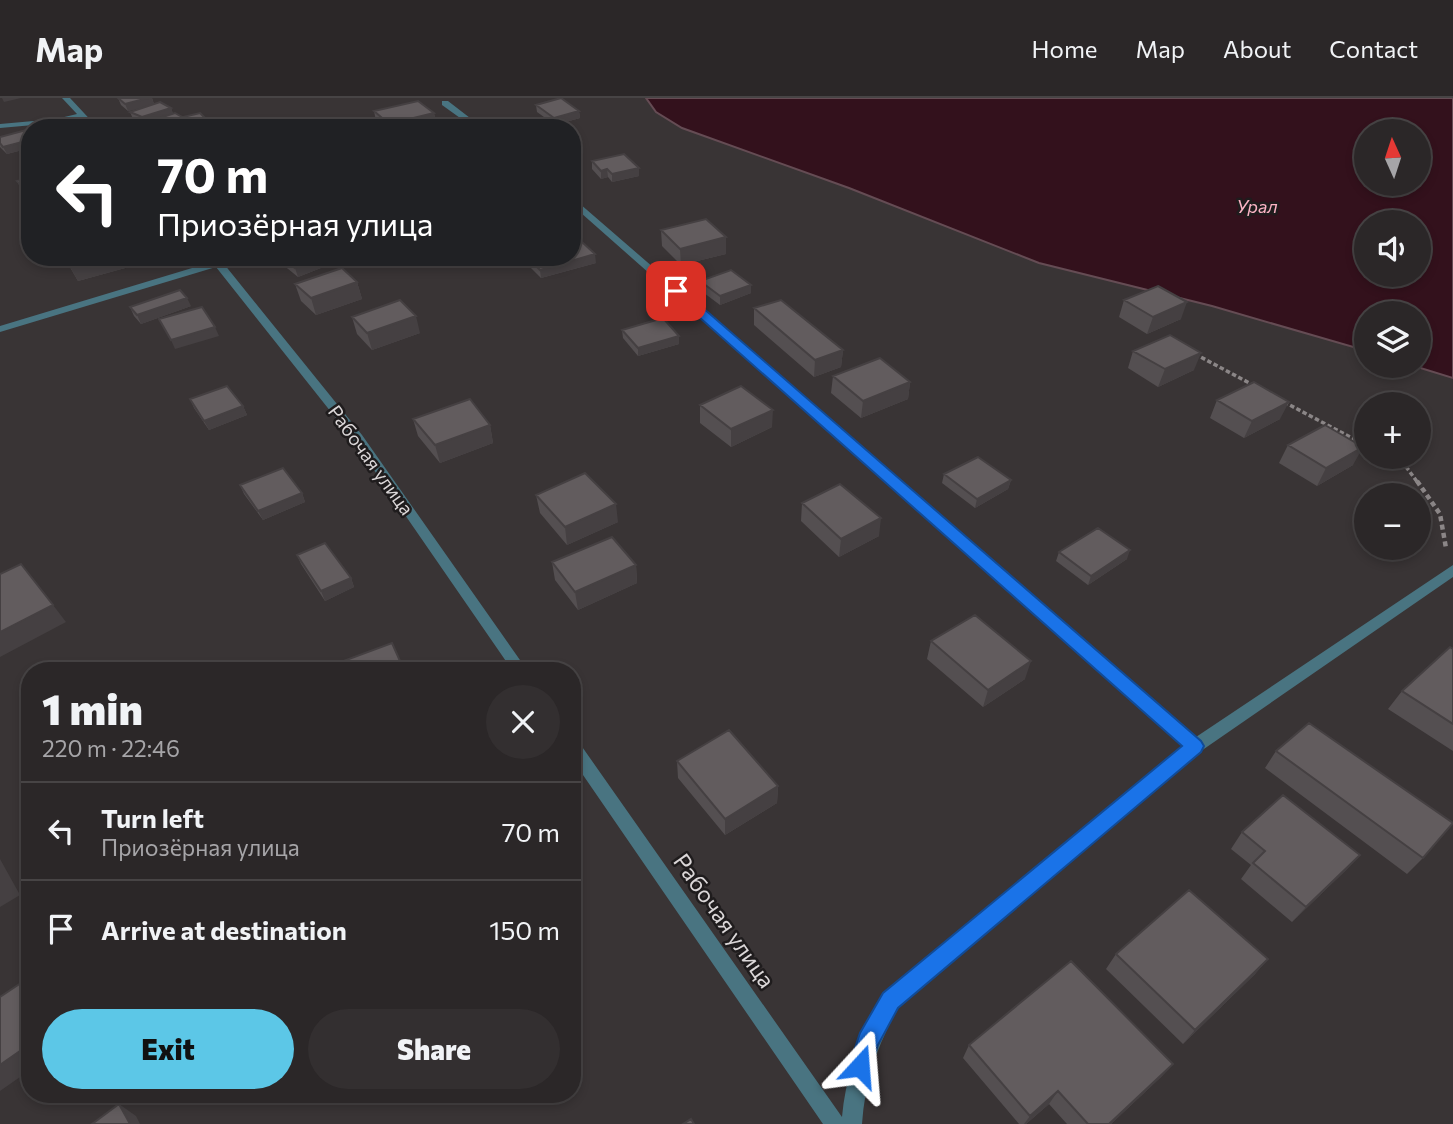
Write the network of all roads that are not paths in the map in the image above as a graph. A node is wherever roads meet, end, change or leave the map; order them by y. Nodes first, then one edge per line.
1 (66, 98) edge
2 (445, 103) dead end
3 (82, 116) junction
4 (66, 119) edge
5 (85, 119) edge
6 (467, 119) edge
7 (21, 124) edge
8 (0, 126) edge
9 (581, 208) edge
10 (197, 266) edge
11 (221, 266) edge
12 (0, 330) edge
13 (1452, 569) edge
14 (514, 662) edge
15 (1195, 746) junction
16 (581, 759) edge
17 (835, 1124) edge
18 (852, 1124) edge

1 - 3 street
2 - 6 street
3 - 4 street
3 - 5 street
7 - 8 street
9 - 15 street
10 - 12 street
11 - 14 street, Рабочая улица
13 - 15 street
15 - 18 street
16 - 17 street, Рабочая улица

